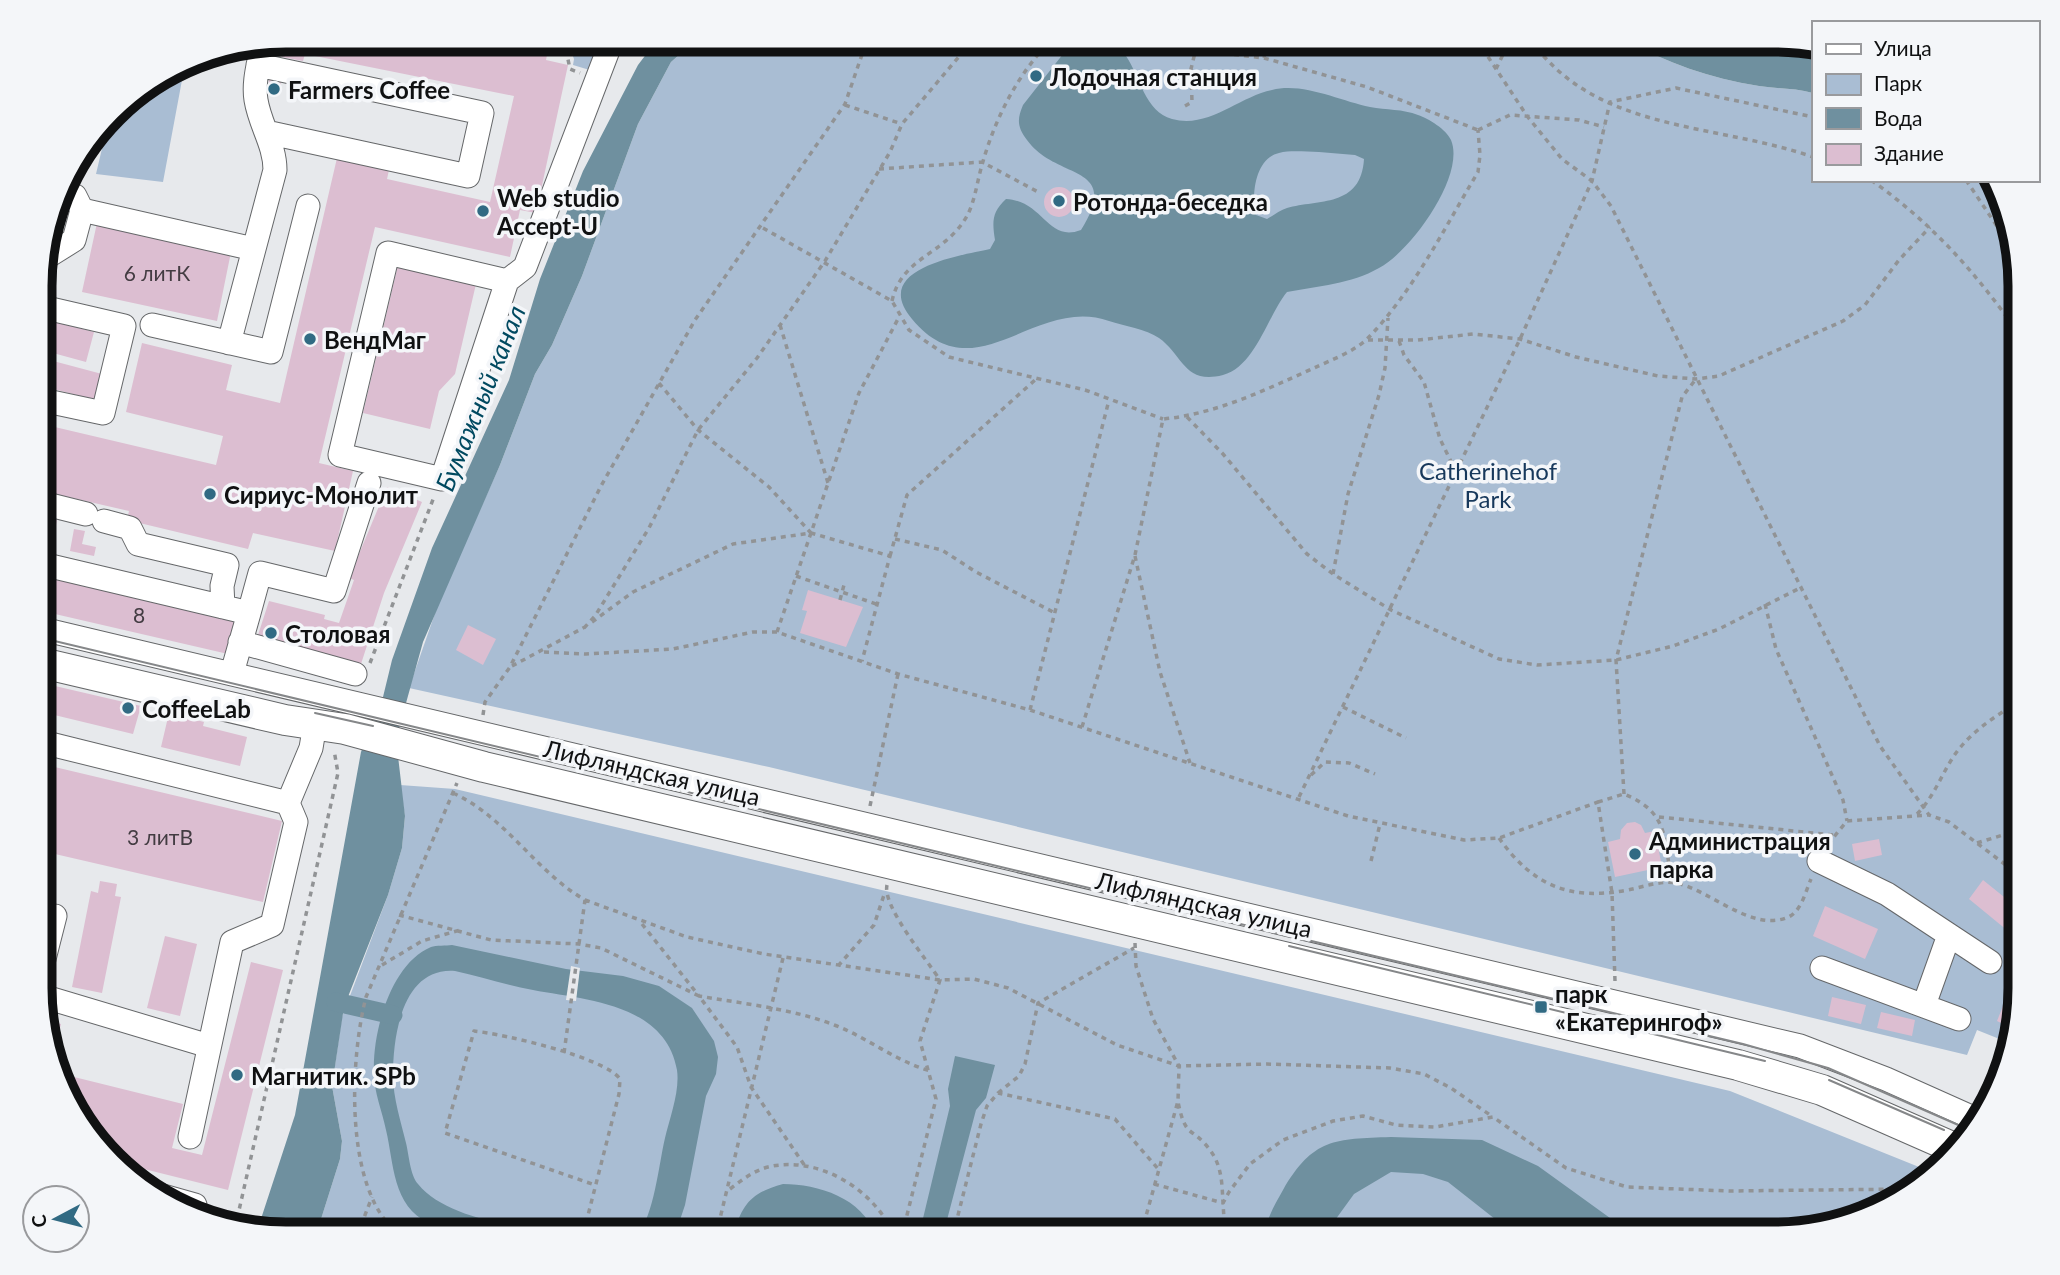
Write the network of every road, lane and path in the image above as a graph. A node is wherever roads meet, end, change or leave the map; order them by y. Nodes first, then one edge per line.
1 (1042, 52) edge
2 (1194, 52) edge
3 (1215, 52) edge
4 (1265, 52) edge
5 (1485, 52) edge
6 (1504, 52) edge
7 (1539, 52) edge
8 (568, 53) edge
9 (607, 53) edge
10 (863, 53) edge
11 (962, 53) edge
12 (260, 55) edge
13 (1264, 58) junction
14 (571, 64) dead end
15 (1496, 69) junction
16 (1610, 102) junction
17 (845, 105) junction
18 (1185, 106) dead end
19 (1527, 116) junction
20 (1812, 117) edge
21 (902, 124) junction
22 (1604, 127) junction
23 (1478, 130) junction
24 (266, 132) junction
25 (1812, 157) edge
26 (982, 162) junction
27 (878, 170) junction
28 (1592, 181) junction
29 (1874, 182) edge
30 (1967, 182) edge
31 (1040, 193) dead end
32 (71, 195) edge
33 (308, 206) dead end
34 (82, 210) junction
35 (1930, 227) junction
36 (762, 228) junction
37 (2000, 231) edge
38 (254, 249) junction
39 (56, 251) edge
40 (824, 261) junction
41 (507, 281) junction
42 (892, 301) junction
43 (52, 309) edge
44 (1388, 315) junction
45 (899, 317) junction
46 (2007, 317) edge
47 (152, 325) dead end
48 (780, 325) junction
49 (1520, 339) junction
50 (1367, 340) junction
51 (1387, 341) junction
52 (1399, 341) junction
53 (229, 343) junction
54 (1696, 379) junction
55 (1035, 380) junction
56 (659, 383) junction
57 (1109, 400) junction
58 (52, 402) edge
59 (1187, 417) junction
60 (1163, 419) junction
61 (698, 430) junction
62 (1456, 472) junction
63 (442, 479) junction
64 (369, 483) dead end
65 (829, 486) junction
66 (52, 506) edge
67 (811, 533) junction
68 (895, 539) junction
69 (1135, 555) junction
70 (890, 556) junction
71 (52, 566) edge
72 (1333, 575) junction
73 (796, 576) junction
74 (845, 581) dead end
75 (1802, 587) junction
76 (842, 592) junction
77 (840, 600) dead end
78 (1765, 604) junction
79 (879, 605) junction
80 (223, 607) junction
81 (1391, 610) junction
82 (249, 613) junction
83 (1055, 613) junction
84 (584, 628) junction
85 (52, 631) edge
86 (777, 632) junction
87 (240, 642) junction
88 (544, 652) junction
89 (1616, 660) junction
90 (862, 661) junction
91 (52, 665) edge
92 (510, 667) junction
93 (362, 668) joint
94 (232, 673) junction
95 (898, 674) junction
96 (1343, 707) junction
97 (1030, 709) junction
98 (2007, 710) edge
99 (482, 717) dead end
100 (336, 724) junction
101 (1082, 727) junction
102 (414, 733) junction
103 (1406, 738) dead end
104 (52, 744) edge
105 (1190, 763) junction
106 (1375, 774) dead end
107 (461, 775) dead end
108 (1310, 776) junction
109 (453, 793) junction
110 (1624, 794) junction
111 (1299, 797) junction
112 (1598, 802) junction
113 (288, 803) junction
114 (870, 808) dead end
115 (1923, 808) junction
116 (1916, 815) junction
117 (1929, 815) junction
118 (1659, 817) junction
119 (1847, 821) junction
120 (1380, 824) junction
121 (2007, 834) edge
122 (1833, 835) junction
123 (1499, 838) junction
124 (1977, 843) junction
125 (1371, 861) dead end
126 (1819, 861) junction
127 (2007, 867) edge
128 (888, 879) dead end
129 (1672, 882) junction
130 (886, 890) junction
131 (1612, 893) junction
132 (585, 900) junction
133 (399, 915) junction
134 (55, 916) dead end
135 (640, 922) junction
136 (52, 928) edge
137 (460, 930) junction
138 (1950, 935) junction
139 (1136, 937) dead end
140 (579, 944) junction
141 (1134, 948) junction
142 (783, 958) junction
143 (1990, 962) dead end
144 (838, 966) junction
145 (380, 967) junction
146 (1822, 968) dead end
147 (940, 980) junction
148 (1614, 986) dead end
149 (699, 996) junction
150 (53, 999) edge
151 (1038, 1003) junction
152 (1924, 1005) junction
153 (771, 1009) junction
154 (1959, 1020) dead end
155 (209, 1046) junction
156 (564, 1053) junction
157 (1179, 1066) junction
158 (930, 1070) junction
159 (751, 1087) junction
160 (998, 1093) junction
161 (1178, 1101) junction
162 (1969, 1116) edge
163 (1493, 1117) junction
164 (190, 1137) dead end
165 (1947, 1145) edge
166 (805, 1166) junction
167 (1159, 1170) junction
168 (1154, 1184) junction
169 (595, 1185) junction
170 (1893, 1189) edge
171 (728, 1190) junction
172 (373, 1196) junction
173 (1223, 1202) junction
174 (238, 1217) edge
175 (1144, 1222) edge
176 (1224, 1222) edge
177 (362, 1223) edge
178 (387, 1223) edge
179 (586, 1223) dead end
180 (719, 1223) edge
181 (886, 1223) edge
182 (905, 1223) edge
183 (956, 1223) edge

1 - 26 path
2 - 18 path
3 - 13 path
4 - 13 path
5 - 15 path
6 - 15 path
7 - 16 path
8 - 14 path
9 - 41 street
10 - 17 path
11 - 21 path
12 - 24 street
12 - 24 street
13 - 23 path
15 - 19 path
16 - 20 path
16 - 22 path
16 - 25 path
17 - 21 path
17 - 36 path
19 - 22 path
19 - 23 path
19 - 28 path
21 - 27 path
22 - 28 path
23 - 44 path
24 - 38 street
26 - 27 path
26 - 31 path
26 - 42 path
27 - 40 path
28 - 49 path
28 - 54 path
29 - 35 path
30 - 37 path
32 - 34 street
33 - 53 street
34 - 38 street
34 - 39 street
35 - 46 path
35 - 54 path
36 - 40 path
36 - 56 path
38 - 53 street
40 - 42 path
40 - 48 path
41 - 63 street
41 - 63 street
42 - 45 path
43 - 58 street
44 - 50 path
44 - 51 path
45 - 55 path
45 - 65 path
47 - 53 street
48 - 61 path
48 - 65 path
49 - 52 path
49 - 54 path
49 - 62 path
50 - 51 path
50 - 59 path
51 - 52 path
51 - 72 path
52 - 62 path
54 - 75 path
54 - 89 path
55 - 57 path
55 - 68 path
56 - 61 path
56 - 92 path
57 - 60 path
57 - 83 path
59 - 60 path
59 - 72 path
60 - 69 path
61 - 67 path
61 - 84 path
62 - 81 path
63 - 93 path
64 - 82 street
65 - 67 path
66 - 80 street
67 - 70 path
67 - 73 path
67 - 84 path
68 - 70 path
68 - 83 path
69 - 101 path
69 - 105 path
70 - 79 path
71 - 80 street
72 - 81 path
73 - 76 path
73 - 86 path
74 - 76 path
75 - 78 path
75 - 115 path
76 - 77 path
76 - 79 path
78 - 89 path
78 - 119 path
79 - 90 path
80 - 82 street
81 - 89 path
81 - 96 path
82 - 87 street
83 - 97 path
84 - 88 path
85 - 94 street
86 - 88 path
86 - 90 path
87 - 93 street
87 - 94 street
88 - 92 path
89 - 110 path
90 - 95 path
91 - 100 main road
92 - 99 path
94 - 100 street
95 - 97 path
95 - 114 path
96 - 103 path
96 - 108 path
97 - 101 path
98 - 115 path
100 - 102 main road
100 - 113 street
100 - 174 path
101 - 105 path
102 - 162 street, Лифляндская улица
102 - 165 main road, Лифляндская улица
104 - 113 street
105 - 111 path
106 - 108 path
107 - 109 path
108 - 111 path
109 - 132 path
109 - 133 path
110 - 112 path
110 - 118 path
111 - 120 path
112 - 123 path
112 - 131 path
113 - 155 street
115 - 116 path
115 - 117 path
116 - 117 path
116 - 119 path
117 - 124 path
118 - 122 path
118 - 129 path
119 - 122 path
120 - 123 path
120 - 125 path
121 - 124 path
122 - 126 path
123 - 131 path
124 - 127 path
126 - 129 path
126 - 138 street
128 - 130 path
129 - 131 path
130 - 144 path
130 - 147 path
131 - 148 path
132 - 135 path
132 - 140 path
133 - 137 path
133 - 145 path
134 - 136 street
135 - 142 path
135 - 149 path
137 - 140 path
137 - 145 path
138 - 143 street
138 - 152 street
139 - 141 path
140 - 149 path
140 - 156 path
141 - 151 path
141 - 157 path
142 - 144 path
142 - 153 path
144 - 147 path
145 - 172 path
146 - 152 street
147 - 151 path
147 - 158 path
149 - 153 path
149 - 159 path
150 - 155 street
151 - 157 path
151 - 160 path
152 - 154 street
153 - 158 path
153 - 159 path
155 - 164 street
156 - 169 path
156 - 169 path
157 - 161 path
157 - 163 path
158 - 182 path
159 - 166 path
159 - 171 path
160 - 167 path
160 - 183 path
161 - 167 path
161 - 173 path
163 - 170 path
163 - 173 path
166 - 171 path
166 - 181 path
167 - 168 path
168 - 173 path
168 - 175 path
169 - 179 path
171 - 180 path
172 - 177 path
172 - 178 path
173 - 176 path

